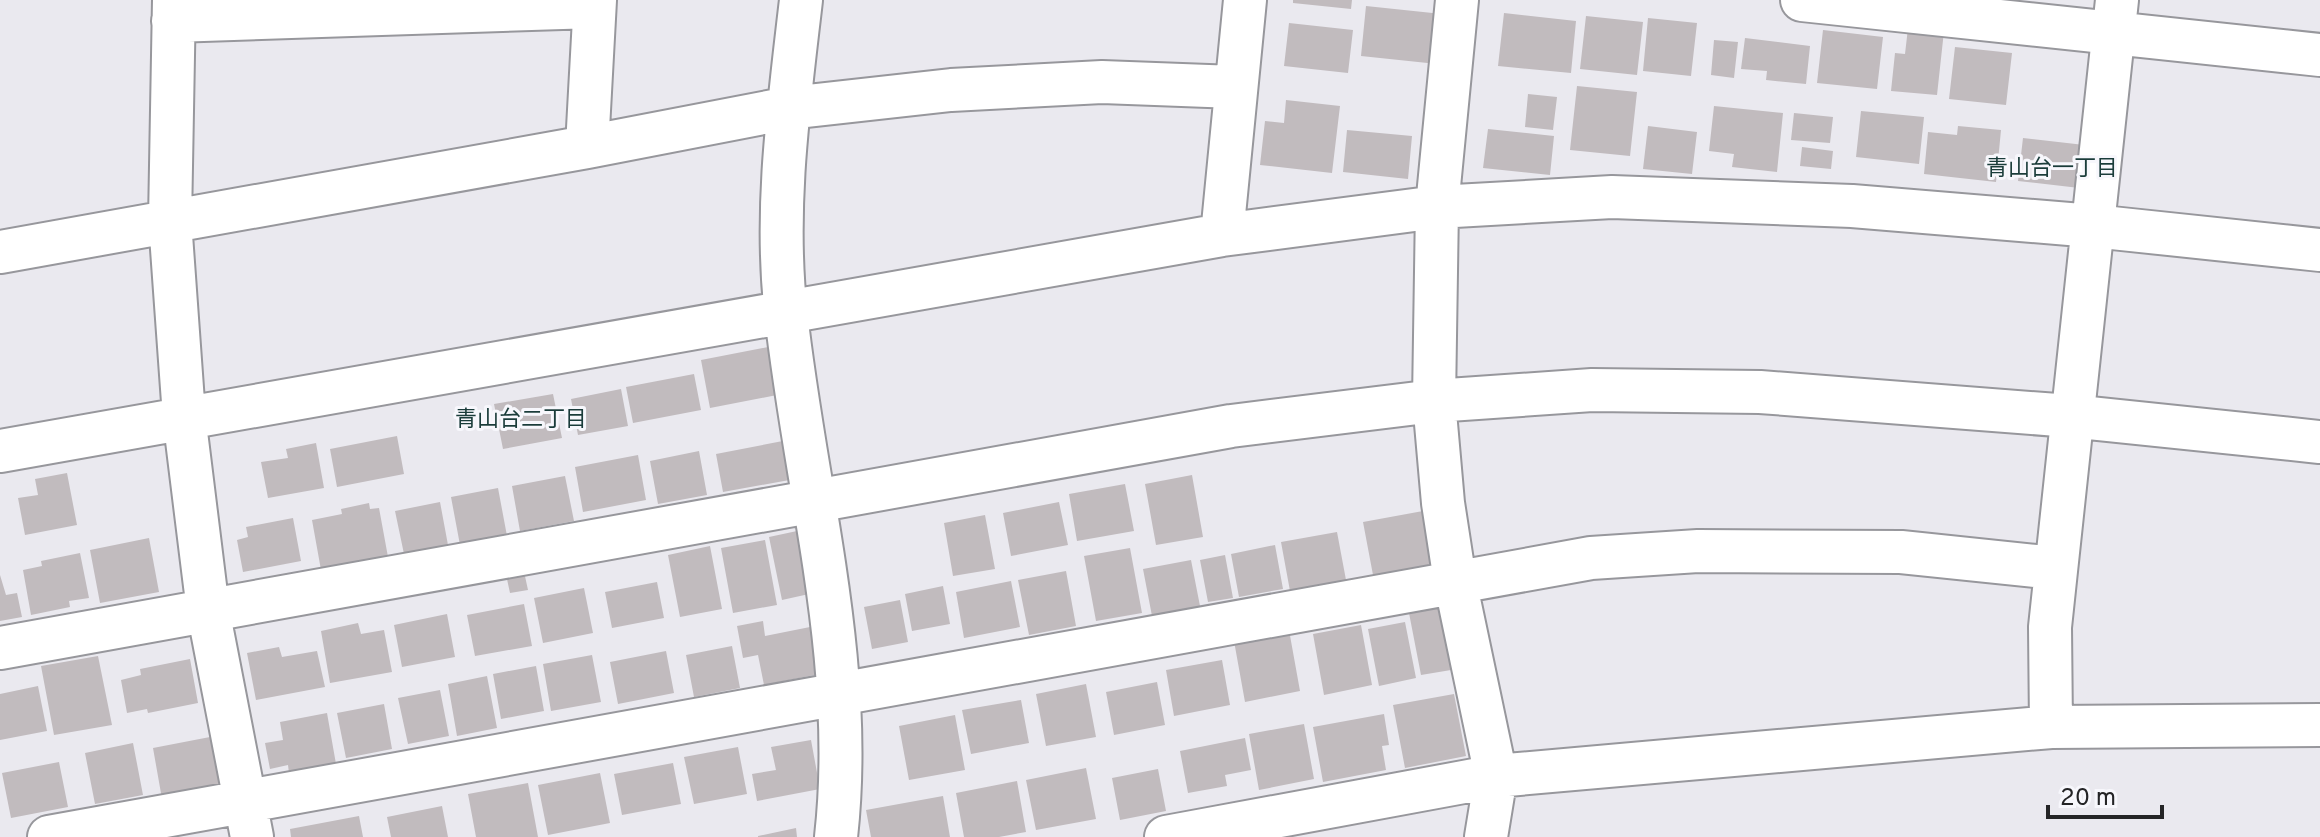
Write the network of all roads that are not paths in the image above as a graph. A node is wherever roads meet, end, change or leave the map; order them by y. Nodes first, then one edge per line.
1 (801, 0) edge
2 (1245, 0) edge
3 (1457, 0) edge
4 (1802, 0) edge
5 (595, 4) edge
6 (173, 10) edge
7 (2115, 17) edge
8 (2320, 55) edge
9 (1235, 87) junction
10 (789, 108) junction
11 (587, 147) junction
12 (1437, 207) junction
13 (170, 221) junction
14 (2093, 226) junction
15 (1222, 235) junction
16 (2320, 250) edge
17 (0, 252) edge
18 (786, 312) junction
19 (1434, 401) junction
20 (184, 416) junction
21 (2070, 416) junction
22 (2320, 442) edge
23 (0, 451) edge
24 (813, 502) junction
25 (2055, 568) junction
26 (1455, 581) junction
27 (208, 610) junction
28 (0, 648) edge
29 (839, 694) junction
30 (2320, 725) edge
31 (2051, 727) junction
32 (1496, 776) junction
33 (249, 819) edge
34 (49, 837) edge
35 (836, 837) edge
36 (1166, 837) edge
37 (1486, 837) edge

1 - 10 street
2 - 9 street
3 - 12 street
4 - 7 street
5 - 6 street
5 - 11 street
6 - 13 street
7 - 8 street
7 - 14 street
9 - 10 street
9 - 15 street
10 - 11 street
10 - 18 street
11 - 13 street
12 - 14 street
12 - 15 street
12 - 19 street
13 - 17 street
13 - 20 street
14 - 16 street
14 - 21 street
15 - 18 street
18 - 20 street
18 - 24 street
19 - 21 street
19 - 24 street
19 - 26 street
20 - 23 street
20 - 27 street
21 - 22 street
21 - 25 street
24 - 27 street
24 - 29 street
25 - 26 street
25 - 31 street
26 - 29 street
26 - 32 street
27 - 28 street
27 - 33 street
29 - 33 street
29 - 35 street
30 - 31 street
31 - 32 street
32 - 36 street
32 - 37 street
33 - 34 street

